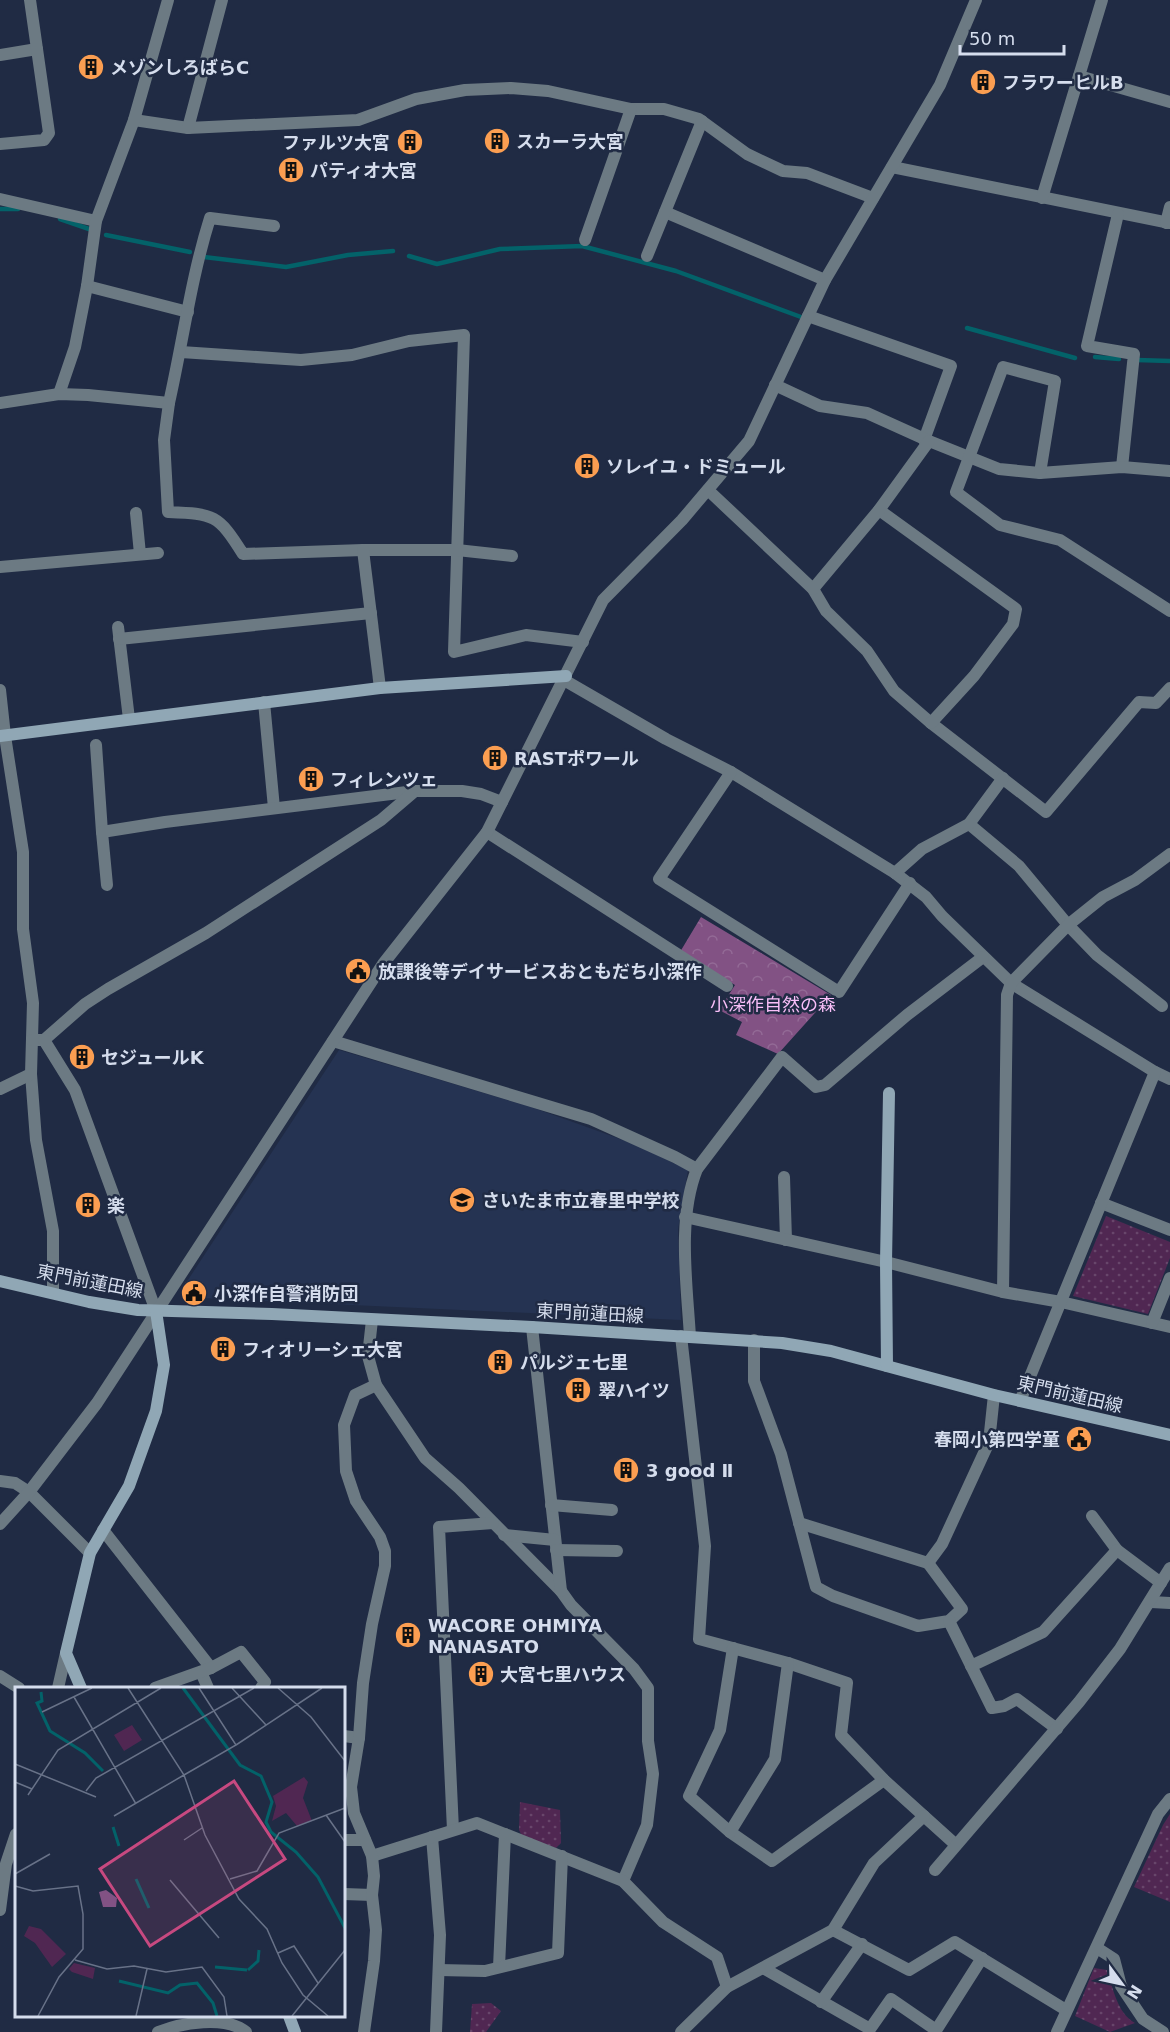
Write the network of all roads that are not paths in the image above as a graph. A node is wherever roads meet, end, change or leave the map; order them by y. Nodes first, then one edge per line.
1 (30, 0) edge
2 (168, 0) edge
3 (222, 0) edge
4 (976, 0) edge
5 (1102, 0) edge
6 (37, 49) junction
7 (0, 55) edge
8 (1079, 76) junction
9 (1170, 102) edge
10 (631, 109) junction
11 (134, 120) junction
12 (702, 121) junction
13 (188, 128) junction
14 (0, 144) edge
15 (892, 167) junction
16 (873, 198) junction
17 (1042, 198) junction
18 (0, 199) edge
19 (1170, 207) edge
20 (665, 212) junction
21 (1118, 214) junction
22 (96, 221) junction
23 (1168, 223) edge
24 (274, 226) dead end
25 (585, 240) dead end
26 (646, 256) dead end
27 (825, 280) junction
28 (87, 286) junction
29 (188, 312) junction
30 (808, 316) junction
31 (181, 352) junction
32 (775, 385) junction
33 (59, 394) junction
34 (0, 403) edge
35 (169, 403) junction
36 (926, 441) junction
37 (969, 458) junction
38 (1122, 467) junction
39 (1170, 471) edge
40 (1040, 473) junction
41 (708, 490) junction
42 (879, 510) junction
43 (136, 513) dead end
44 (363, 550) junction
45 (457, 550) junction
46 (158, 553) dead end
47 (140, 554) junction
48 (512, 556) dead end
49 (0, 567) edge
50 (813, 589) junction
51 (1170, 611) edge
52 (370, 613) junction
53 (583, 642) junction
54 (565, 678) junction
55 (380, 688) junction
56 (1170, 688) edge
57 (0, 690) edge
58 (264, 702) junction
59 (129, 719) junction
60 (931, 723) junction
61 (2, 736) edge
62 (96, 745) dead end
63 (731, 772) junction
64 (1003, 778) junction
65 (415, 791) junction
66 (502, 802) junction
67 (274, 808) junction
68 (969, 824) junction
69 (102, 832) junction
70 (487, 832) junction
71 (1170, 854) edge
72 (895, 873) junction
73 (910, 884) junction
74 (107, 885) dead end
75 (1068, 925) junction
76 (983, 957) junction
77 (1011, 983) junction
78 (727, 986) dead end
79 (1162, 1006) dead end
80 (38, 1040) junction
81 (333, 1041) junction
82 (1155, 1072) junction
83 (31, 1074) junction
84 (1170, 1079) edge
85 (0, 1089) edge
86 (889, 1093) dead end
87 (697, 1169) junction
88 (784, 1177) dead end
89 (1101, 1203) junction
90 (686, 1217) junction
91 (1170, 1230) edge
92 (786, 1240) junction
93 (886, 1262) junction
94 (1170, 1278) edge
95 (0, 1281) edge
96 (1003, 1292) junction
97 (53, 1293) junction
98 (1061, 1302) junction
99 (156, 1311) junction
100 (372, 1320) junction
101 (1152, 1323) junction
102 (532, 1327) junction
103 (1170, 1327) edge
104 (686, 1336) junction
105 (754, 1340) junction
106 (888, 1366) junction
107 (376, 1385) junction
108 (994, 1395) junction
109 (1020, 1401) junction
110 (1170, 1435) edge
111 (0, 1481) edge
112 (29, 1492) junction
113 (551, 1505) junction
114 (612, 1510) dead end
115 (1092, 1516) dead end
116 (493, 1523) junction
117 (799, 1523) junction
118 (0, 1524) edge
119 (103, 1530) junction
120 (504, 1535) junction
121 (556, 1545) junction
122 (1117, 1550) junction
123 (617, 1551) dead end
124 (90, 1553) junction
125 (928, 1563) junction
126 (1170, 1568) edge
127 (1161, 1583) junction
128 (561, 1591) junction
129 (1151, 1602) junction
130 (1170, 1603) edge
131 (949, 1621) junction
132 (733, 1648) junction
133 (66, 1653) junction
134 (788, 1663) junction
135 (971, 1666) junction
136 (206, 1670) junction
137 (0, 1676) edge
138 (16, 1687) edge
139 (58, 1687) edge
140 (80, 1687) edge
141 (160, 1687) edge
142 (208, 1687) edge
143 (262, 1687) edge
144 (1057, 1729) junction
145 (345, 1736) edge
146 (359, 1738) junction
147 (884, 1780) junction
148 (347, 1787) edge
149 (1170, 1799) edge
150 (924, 1816) junction
151 (453, 1830) junction
152 (730, 1832) junction
153 (506, 1834) junction
154 (15, 1837) edge
155 (432, 1837) junction
156 (345, 1840) edge
157 (365, 1840) junction
158 (956, 1845) junction
159 (372, 1856) junction
160 (562, 1856) junction
161 (7, 1864) edge
162 (935, 1870) dead end
163 (622, 1881) junction
164 (345, 1894) edge
165 (372, 1895) junction
166 (0, 1910) edge
167 (833, 1930) junction
168 (862, 1944) junction
169 (1097, 1948) junction
170 (982, 1958) junction
171 (499, 1967) junction
172 (763, 1968) junction
173 (439, 1970) junction
174 (727, 1988) junction
175 (821, 2002) junction
176 (1066, 2010) junction
177 (289, 2017) edge
178 (936, 2031) edge
179 (158, 2032) edge
180 (246, 2032) edge
181 (295, 2032) edge
182 (364, 2032) edge
183 (436, 2032) edge
184 (681, 2032) edge
185 (1057, 2032) edge
186 (1163, 2032) edge

1 - 6 street
2 - 11 street
3 - 13 street
4 - 15 street
5 - 8 street
6 - 7 street
6 - 14 street
8 - 9 street
8 - 17 street
10 - 12 street
10 - 13 street
10 - 25 street
11 - 13 street
11 - 22 street
12 - 16 street
12 - 20 street
15 - 16 street
15 - 17 street
16 - 27 street
17 - 21 street
18 - 22 street
19 - 23 street
20 - 26 street
20 - 27 street
21 - 23 street
21 - 38 street
22 - 28 street
24 - 29 street
27 - 30 street
28 - 29 street
28 - 33 street
29 - 31 street
30 - 32 street
30 - 36 street
31 - 35 street
31 - 45 street
32 - 36 street
32 - 41 street
33 - 34 street
33 - 35 street
35 - 44 street
36 - 37 street
36 - 42 street
37 - 40 street
37 - 40 street
37 - 51 street
38 - 39 street
38 - 40 street
41 - 50 street
41 - 53 street
42 - 50 street
42 - 60 street
43 - 47 street
44 - 45 street
44 - 52 street
45 - 48 street
45 - 53 street
46 - 47 street
47 - 49 street
50 - 60 street
52 - 55 street
52 - 59 street
53 - 54 street
54 - 55 street
54 - 63 street
54 - 66 street
55 - 58 street
56 - 64 street
57 - 61 street
58 - 59 street
58 - 67 street
59 - 61 street
60 - 64 street
61 - 80 street
62 - 69 street
63 - 72 street
63 - 73 street
64 - 68 street
65 - 66 street
65 - 67 street
65 - 80 street
66 - 70 street
67 - 69 street
68 - 72 street
68 - 75 street
69 - 74 street
70 - 78 street
70 - 81 street
71 - 75 street
72 - 73 street
73 - 76 street
75 - 77 street
75 - 79 street
76 - 77 street
76 - 87 street
77 - 82 street
77 - 96 street
80 - 83 street
80 - 99 street
81 - 87 street
81 - 99 street
82 - 84 street
82 - 89 street
83 - 85 street
83 - 97 street
86 - 93 street
87 - 90 street
88 - 92 street
89 - 91 street
89 - 98 street
90 - 92 street
90 - 104 street
92 - 93 street
93 - 96 street
93 - 106 street
94 - 101 street
95 - 97 street, 東門前蓮田線
96 - 98 street
97 - 99 street, 東門前蓮田線
98 - 101 street
98 - 109 street
99 - 100 street, 東門前蓮田線
99 - 112 street
99 - 119 street
100 - 102 street, 東門前蓮田線
100 - 107 street
101 - 103 street
102 - 104 street, 東門前蓮田線
102 - 113 street
104 - 105 street, 東門前蓮田線
104 - 132 street
105 - 106 street, 東門前蓮田線
105 - 117 street
106 - 108 street, 東門前蓮田線
107 - 116 street
107 - 146 street
108 - 109 street, 東門前蓮田線
108 - 125 street
109 - 110 street, 東門前蓮田線
111 - 112 street
112 - 118 street
112 - 124 street
113 - 114 street
113 - 121 street
115 - 122 street
116 - 120 street
116 - 151 street
117 - 125 street
117 - 131 street
119 - 124 street
119 - 136 street
120 - 121 street
120 - 128 street
121 - 123 street
121 - 128 street
122 - 127 street
122 - 135 street
124 - 133 street
125 - 131 street
126 - 127 street
127 - 129 street
128 - 163 street
129 - 130 street
129 - 144 street
131 - 135 street
132 - 134 street
132 - 152 street
133 - 139 street
133 - 140 street
134 - 147 street
134 - 152 street
135 - 144 street
136 - 141 street
136 - 142 street
136 - 143 street
137 - 138 street
144 - 158 street
145 - 146 street
146 - 148 street
147 - 150 street
147 - 152 street
148 - 157 street
149 - 169 street
150 - 158 street
150 - 167 street
151 - 153 street
151 - 155 street
153 - 160 street
153 - 171 street
154 - 161 street
155 - 159 street
155 - 173 street
156 - 157 street
157 - 159 street
158 - 162 street
159 - 165 street
160 - 163 street
160 - 171 street
161 - 166 street
163 - 174 street
164 - 165 street
165 - 182 street
167 - 168 street
167 - 172 street
168 - 170 street
168 - 175 street
169 - 176 street
169 - 186 street
170 - 176 street
170 - 178 street
171 - 173 street
172 - 174 street
172 - 175 street
173 - 183 street
174 - 184 street
175 - 178 street
176 - 185 street
177 - 181 street
179 - 180 street

